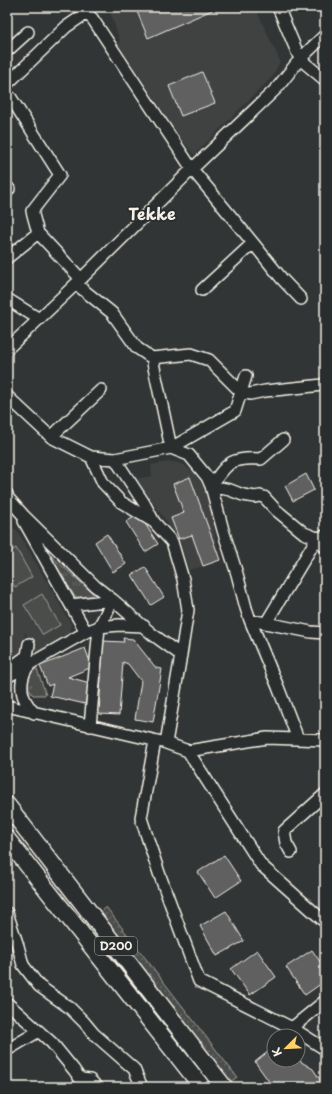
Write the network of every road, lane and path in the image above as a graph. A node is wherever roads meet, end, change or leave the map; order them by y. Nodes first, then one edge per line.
1 (278, 7) edge
2 (28, 32) dead end
3 (325, 35) edge
4 (7, 51) edge
5 (300, 60) junction
6 (325, 80) edge
7 (7, 84) edge
8 (7, 96) edge
9 (192, 169) junction
10 (38, 233) junction
11 (253, 243) junction
12 (7, 258) edge
13 (78, 281) junction
14 (202, 290) dead end
15 (7, 299) edge
16 (301, 299) dead end
17 (39, 318) junction
18 (7, 349) edge
19 (152, 358) junction
20 (246, 376) dead end
21 (324, 385) edge
22 (101, 390) dead end
23 (241, 392) junction
24 (8, 396) edge
25 (7, 412) edge
26 (52, 437) junction
27 (283, 440) dead end
28 (171, 448) junction
29 (91, 457) junction
30 (115, 459) junction
31 (211, 486) junction
32 (7, 494) edge
33 (17, 508) junction
34 (154, 522) junction
35 (321, 537) edge
36 (325, 547) edge
37 (113, 600) junction
38 (71, 605) junction
39 (250, 620) junction
40 (266, 623) junction
41 (144, 626) junction
42 (99, 627) junction
43 (86, 632) junction
44 (325, 633) edge
45 (29, 644) dead end
46 (181, 655) junction
47 (31, 662) junction
48 (7, 669) edge
49 (7, 677) edge
50 (7, 706) edge
51 (34, 713) junction
52 (90, 726) junction
53 (298, 739) junction
54 (325, 740) edge
55 (161, 742) junction
56 (188, 751) junction
57 (325, 794) edge
58 (7, 805) edge
59 (7, 839) edge
60 (290, 852) dead end
61 (7, 913) edge
62 (325, 922) edge
63 (325, 1001) edge
64 (7, 1003) edge
65 (292, 1028) joint
66 (39, 1031) junction
67 (306, 1037) edge
68 (325, 1049) edge
69 (7, 1050) edge
70 (84, 1083) edge
71 (97, 1087) edge
72 (142, 1087) edge
73 (202, 1087) edge
74 (224, 1087) edge

1 - 5 street
2 - 4 street
3 - 5 street
5 - 6 street
5 - 9 street
7 - 9 street
8 - 10 street
9 - 11 street
9 - 13 street
10 - 12 street
10 - 13 street
11 - 14 street
11 - 16 street
13 - 17 street
13 - 19 street
15 - 17 street
17 - 18 street
19 - 23 street
19 - 28 street
20 - 23 street
21 - 23 street
22 - 26 street
23 - 28 street
24 - 25 street
24 - 26 street
26 - 29 street
27 - 31 street
28 - 30 street
28 - 31 street
29 - 30 street
29 - 34 street
30 - 34 street
31 - 35 street
31 - 39 street
32 - 33 street
33 - 37 street
33 - 38 street
34 - 46 street
35 - 36 street
35 - 40 street
37 - 38 street
37 - 41 street
37 - 42 street
38 - 43 street
39 - 40 street
39 - 53 street
40 - 44 street
41 - 42 street
41 - 46 street
42 - 43 street
42 - 52 street
43 - 47 street
45 - 48 street
46 - 55 street
47 - 49 street
47 - 51 street
50 - 51 street
51 - 52 street
52 - 55 street
53 - 54 street
53 - 56 street
55 - 56 street
55 - 65 street
56 - 62 street
57 - 60 street
58 - 74 highway, D200
59 - 73 highway, D200
61 - 72 street
63 - 65 street
64 - 66 street
66 - 69 street
66 - 70 street
67 - 68 street
70 - 71 street

